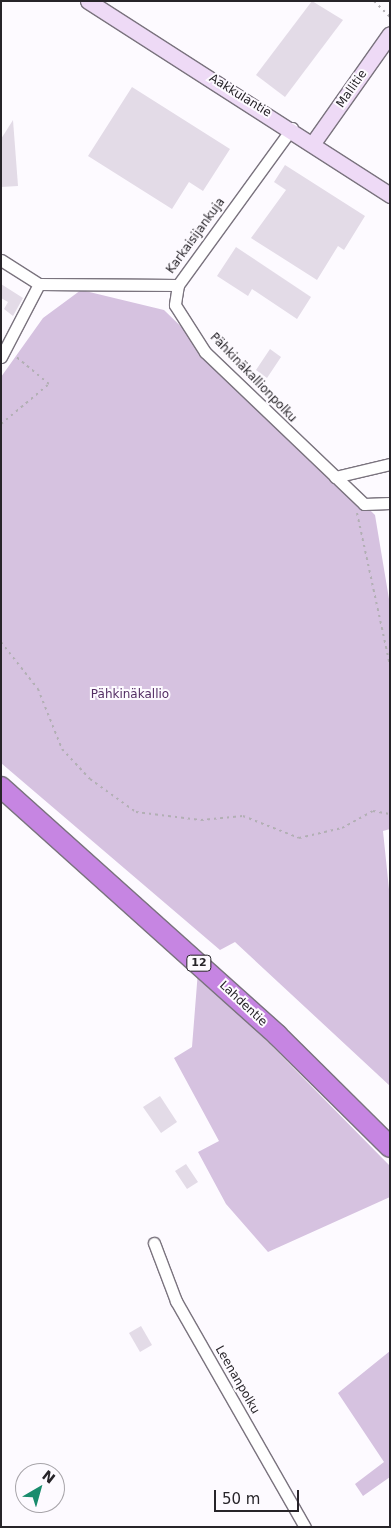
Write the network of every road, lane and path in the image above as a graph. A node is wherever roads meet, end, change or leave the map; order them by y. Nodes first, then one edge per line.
1 (88, 1) edge
2 (374, 1) edge
3 (390, 17) edge
4 (390, 34) edge
5 (292, 128) junction
6 (313, 143) junction
7 (390, 195) edge
8 (1, 260) edge
9 (39, 284) junction
10 (178, 285) junction
11 (3, 353) edge
12 (1, 424) edge
13 (390, 464) edge
14 (335, 477) junction
15 (356, 496) junction
16 (390, 503) edge
17 (1, 642) edge
18 (390, 664) edge
19 (1, 787) edge
20 (390, 814) edge
21 (390, 1147) edge
22 (154, 1243) dead end
23 (305, 1527) edge

1 - 5 street, Aakkulantie
2 - 3 path
4 - 6 street, Mallitie
5 - 6 street, Aakkulantie
5 - 10 street, Karkaisijankuja
6 - 7 street, Aakkulantie
8 - 9 street
9 - 10 street, Karkaisijankuja
9 - 11 street
10 - 14 street, Pähkinäkallionpolku
11 - 12 path
13 - 14 street
14 - 15 street, Pähkinäkallionpolku
15 - 16 street, Pähkinäkallionpolku
15 - 18 path
17 - 20 path
19 - 21 highway, Lahdentie / 12
22 - 23 street, Leenanpolku

